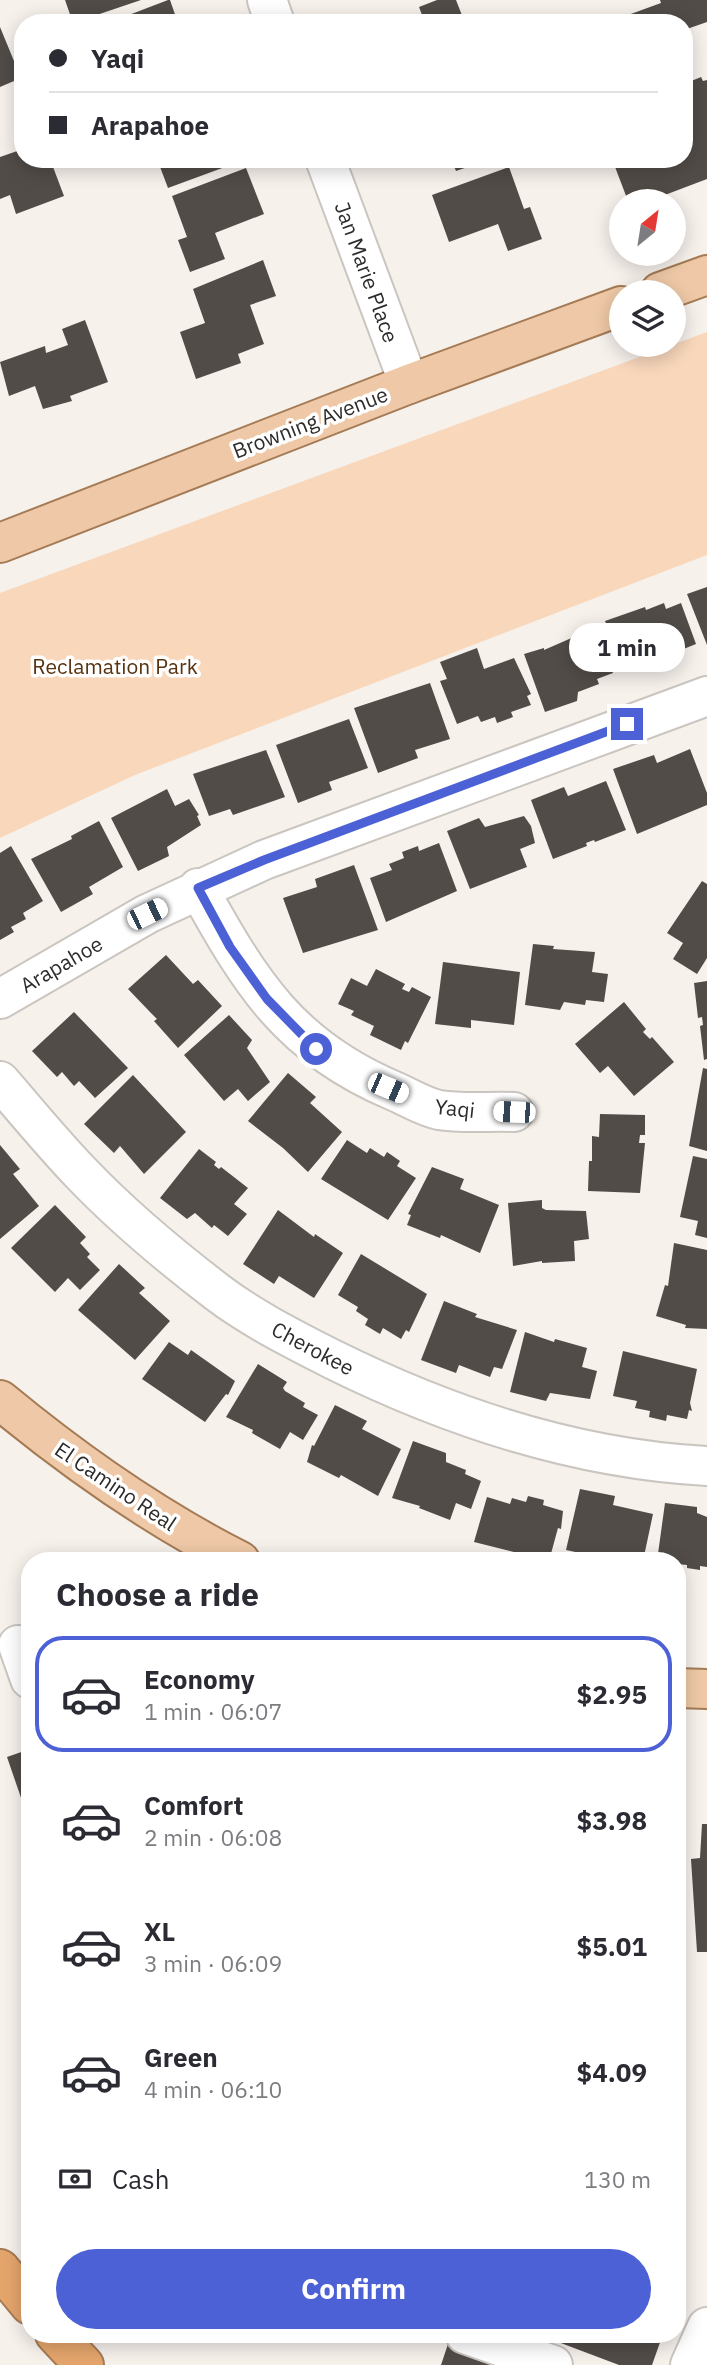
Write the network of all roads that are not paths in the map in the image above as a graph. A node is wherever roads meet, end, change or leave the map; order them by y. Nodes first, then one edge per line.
1 (329, 168) edge
2 (707, 275) edge
3 (686, 283) edge
4 (609, 310) edge
5 (409, 384) junction
6 (0, 543) edge
7 (707, 696) edge
8 (198, 888) junction
9 (0, 999) edge
10 (0, 1081) edge
11 (514, 1112) dead end
12 (0, 1400) edge
13 (707, 1466) edge
14 (222, 1552) edge
15 (686, 1688) edge
16 (707, 1689) edge
17 (0, 2269) edge
18 (21, 2294) edge
19 (707, 2327) edge
20 (63, 2343) edge
21 (491, 2343) edge
22 (84, 2365) edge
23 (553, 2365) edge
24 (690, 2365) edge

1 - 5 street, Jan Marie Place
2 - 3 main road
4 - 5 main road, Browning Avenue
5 - 6 main road, Browning Avenue
7 - 8 street, Arapahoe
8 - 9 street, Arapahoe
8 - 11 street, Yaqi
10 - 13 street, Cherokee
12 - 14 main road, El Camino Real
15 - 16 main road
17 - 18 highway
19 - 24 street
20 - 22 highway
21 - 23 street

